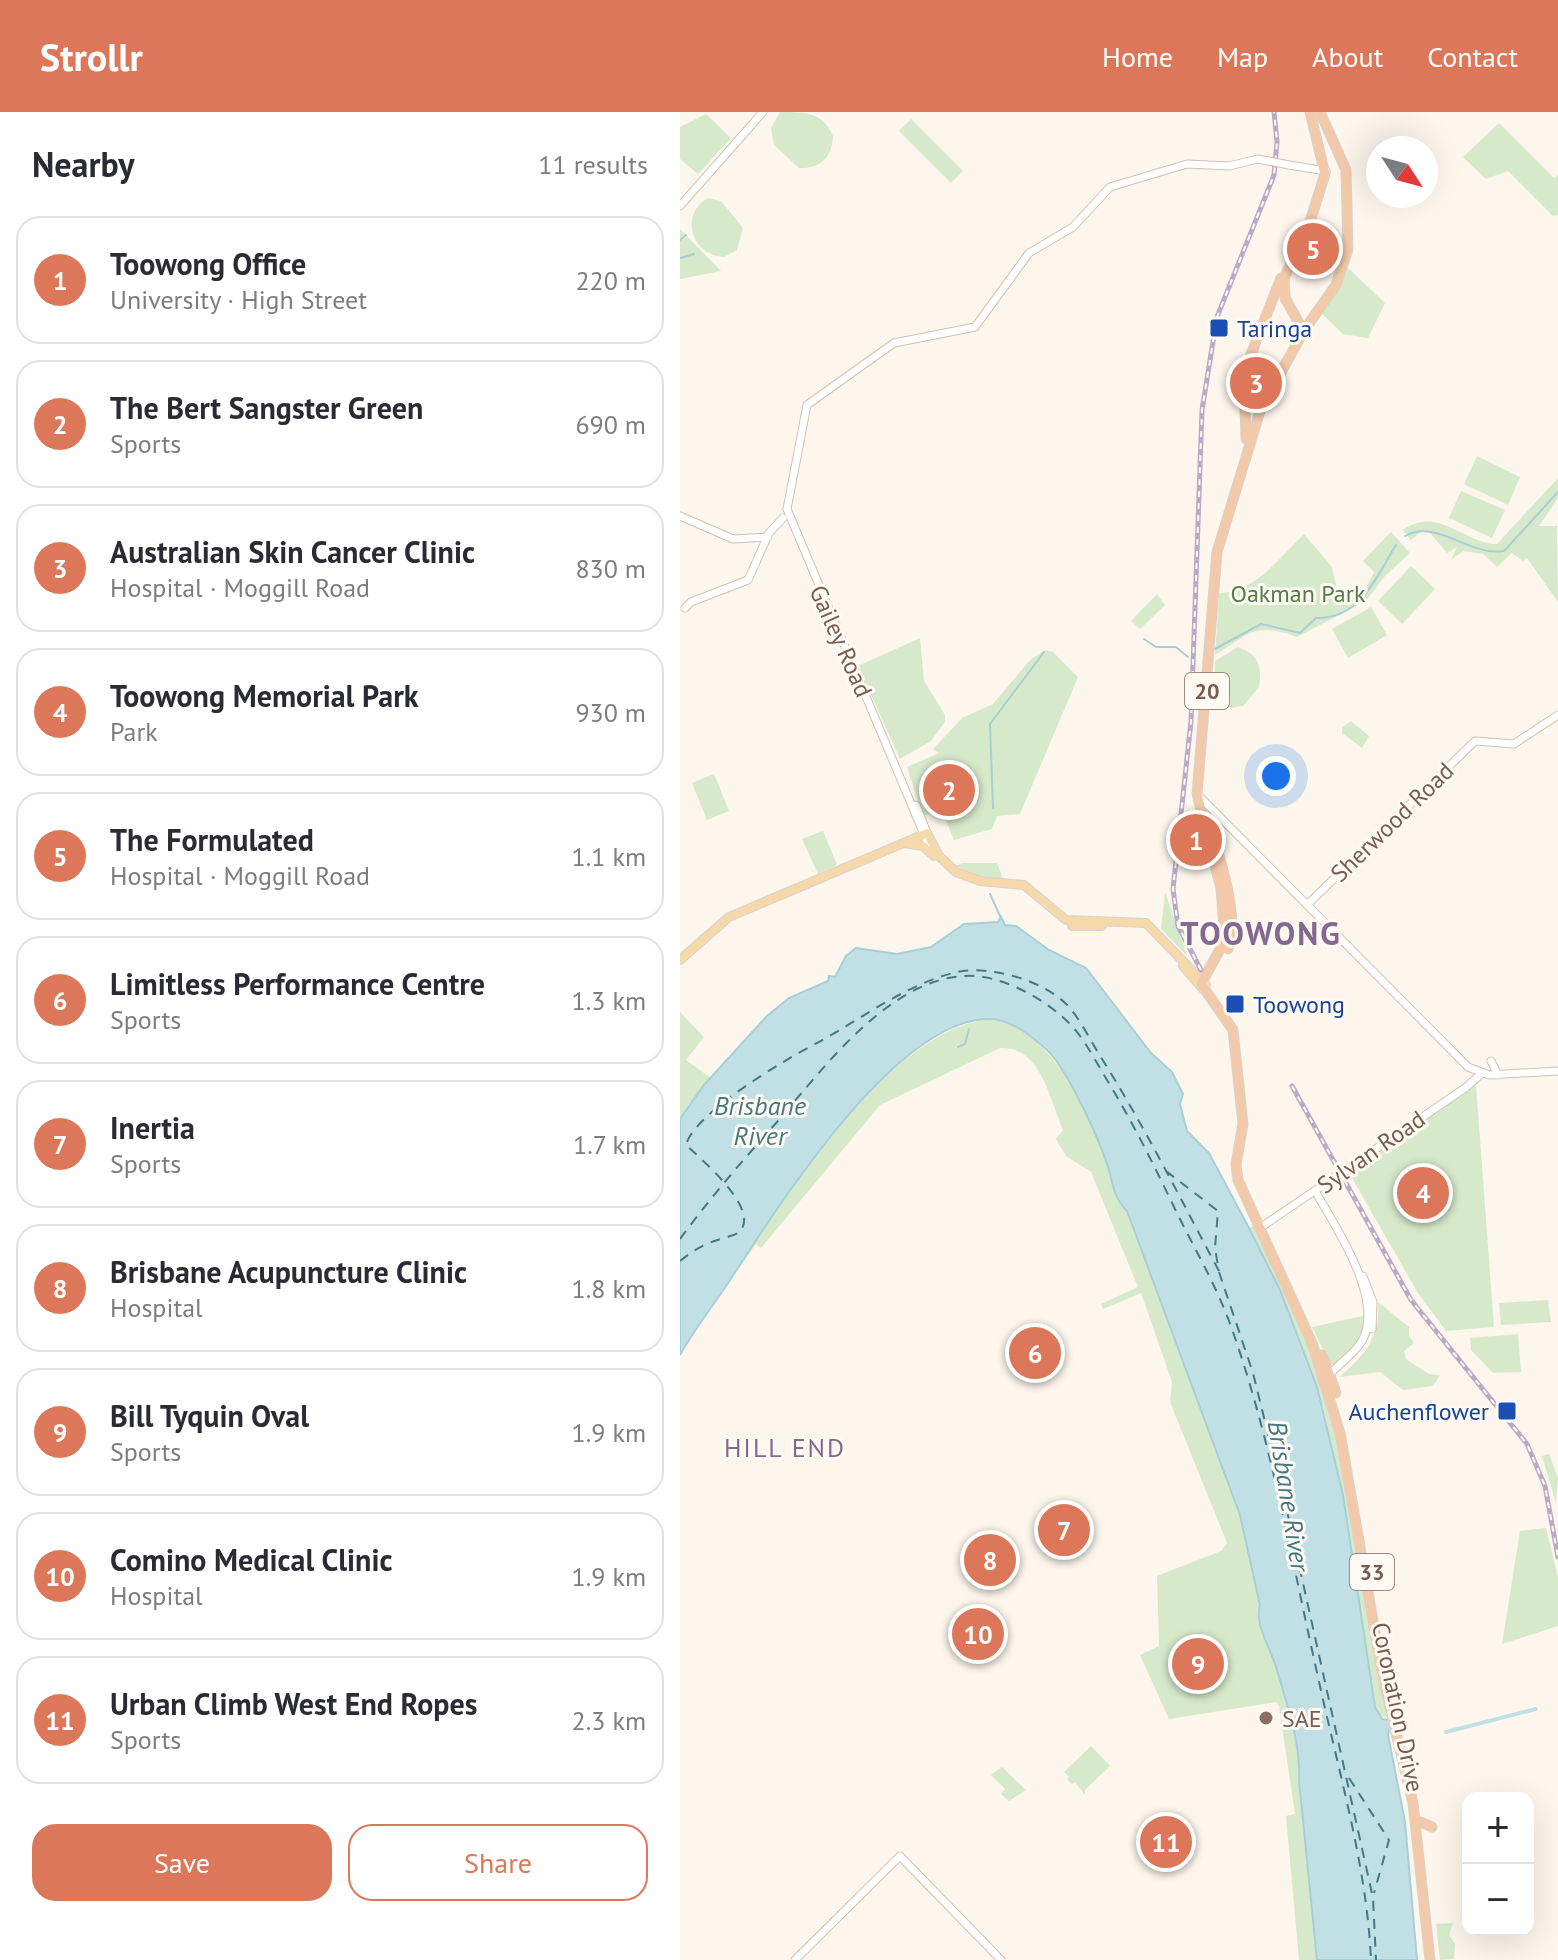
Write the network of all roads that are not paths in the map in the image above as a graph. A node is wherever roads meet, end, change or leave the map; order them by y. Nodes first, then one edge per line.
1 (763, 112) edge
2 (1310, 112) edge
3 (1320, 112) edge
4 (1333, 139) junction
5 (1319, 143) junction
6 (1326, 171) junction
7 (680, 206) edge
8 (1288, 265) junction
9 (1316, 313) junction
10 (1296, 316) junction
11 (1246, 439) junction
12 (1240, 477) junction
13 (680, 516) edge
14 (786, 519) junction
15 (768, 537) junction
16 (680, 619) edge
17 (1558, 715) edge
18 (1200, 796) junction
19 (1217, 811) junction
20 (1205, 816) junction
21 (924, 834) junction
22 (909, 841) junction
23 (931, 851) junction
24 (974, 881) junction
25 (1308, 904) junction
26 (680, 960) edge
27 (1203, 983) junction
28 (1491, 1061) dead end
29 (1558, 1071) edge
30 (1481, 1074) junction
31 (1498, 1075) junction
32 (1317, 1195) junction
33 (1261, 1227) junction
34 (1325, 1363) junction
35 (1339, 1366) junction
36 (1330, 1374) junction
37 (1331, 1388) junction
38 (1400, 1732) junction
39 (1421, 1822) junction
40 (1432, 1827) dead end
41 (793, 1960) edge
42 (1001, 1960) edge
43 (1433, 1960) edge

1 - 7 main road
2 - 5 highway
3 - 4 highway, 20
4 - 5 highway
4 - 9 highway, 20
5 - 6 highway
6 - 8 highway, 20
6 - 14 main road, bridge
8 - 10 highway, 20
8 - 11 highway, 20
9 - 10 highway
9 - 12 highway, 20
10 - 11 highway, 20
11 - 12 highway, 20
12 - 18 highway, 20
13 - 15 main road
14 - 15 main road
14 - 21 main road, Gailey Road
15 - 16 main road
17 - 25 main road, Sherwood Road
18 - 19 main road
18 - 20 highway
18 - 27 highway
19 - 20 main road
19 - 25 main road
20 - 27 highway
21 - 22 main road
21 - 23 main road, Gailey Road
21 - 24 main road, Gailey Road
22 - 23 main road
22 - 26 main road
23 - 24 main road, Gailey Road
24 - 27 main road
25 - 30 main road
27 - 33 highway, Coronation Drive / 33
28 - 31 main road
29 - 31 main road
30 - 31 main road
30 - 32 main road, Sylvan Road
32 - 33 main road, Sylvan Road
32 - 35 main road
32 - 37 main road
33 - 34 highway, Coronation Drive / 33
33 - 37 highway, Coronation Drive / 33
34 - 35 main road
34 - 36 highway, Coronation Drive / 33
35 - 36 main road
36 - 37 highway, Coronation Drive / 33
37 - 38 highway, Coronation Drive / 33
38 - 39 highway, Coronation Drive / 33
38 - 43 highway, Coronation Drive / 33
39 - 40 highway
39 - 43 highway, Coronation Drive / 33
41 - 42 main road

